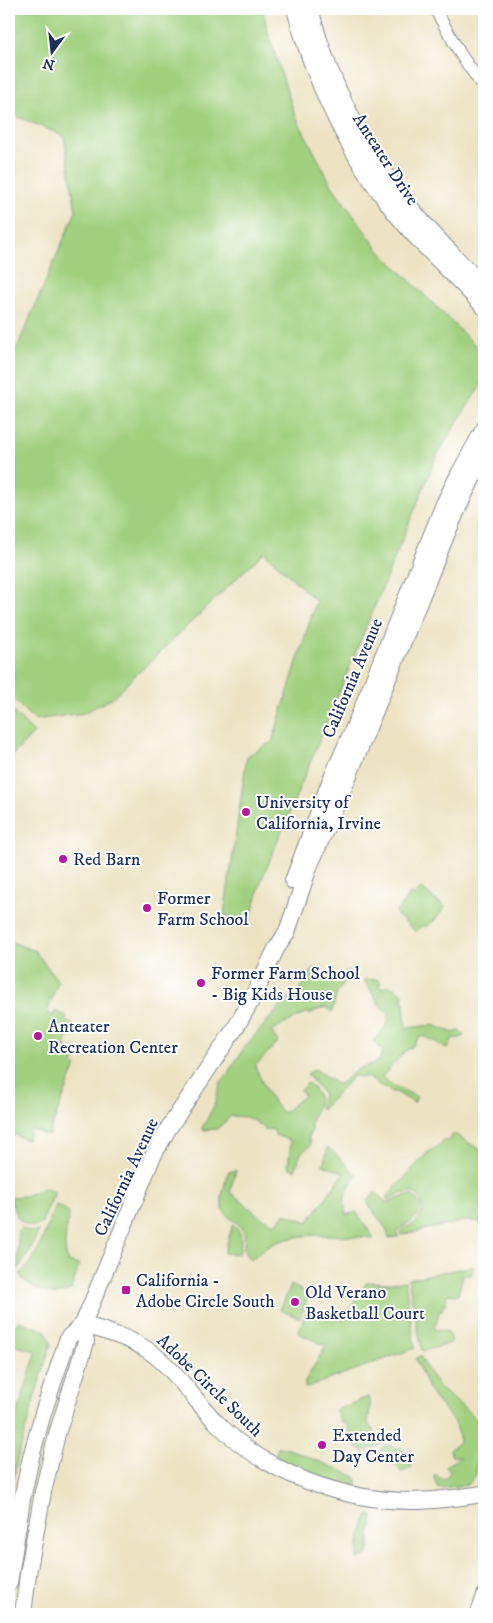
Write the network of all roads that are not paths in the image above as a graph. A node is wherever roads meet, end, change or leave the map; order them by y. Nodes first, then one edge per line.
1 (296, 9) edge
2 (310, 9) edge
3 (434, 9) edge
4 (484, 88) edge
5 (484, 288) edge
6 (484, 307) edge
7 (484, 429) edge
8 (484, 455) edge
9 (276, 949) junction
10 (83, 1324) junction
11 (484, 1494) edge
12 (9, 1583) edge
13 (484, 1591) edge
14 (23, 1614) edge
15 (476, 1614) edge

1 - 6 main road, Anteater Drive
2 - 5 main road, Anteater Drive
3 - 4 street
7 - 9 main road, California Avenue
8 - 9 main road, California Avenue
9 - 10 main road, California Avenue
10 - 11 main road, Adobe Circle South
10 - 12 main road, California Avenue
10 - 14 main road, California Avenue
13 - 15 street

